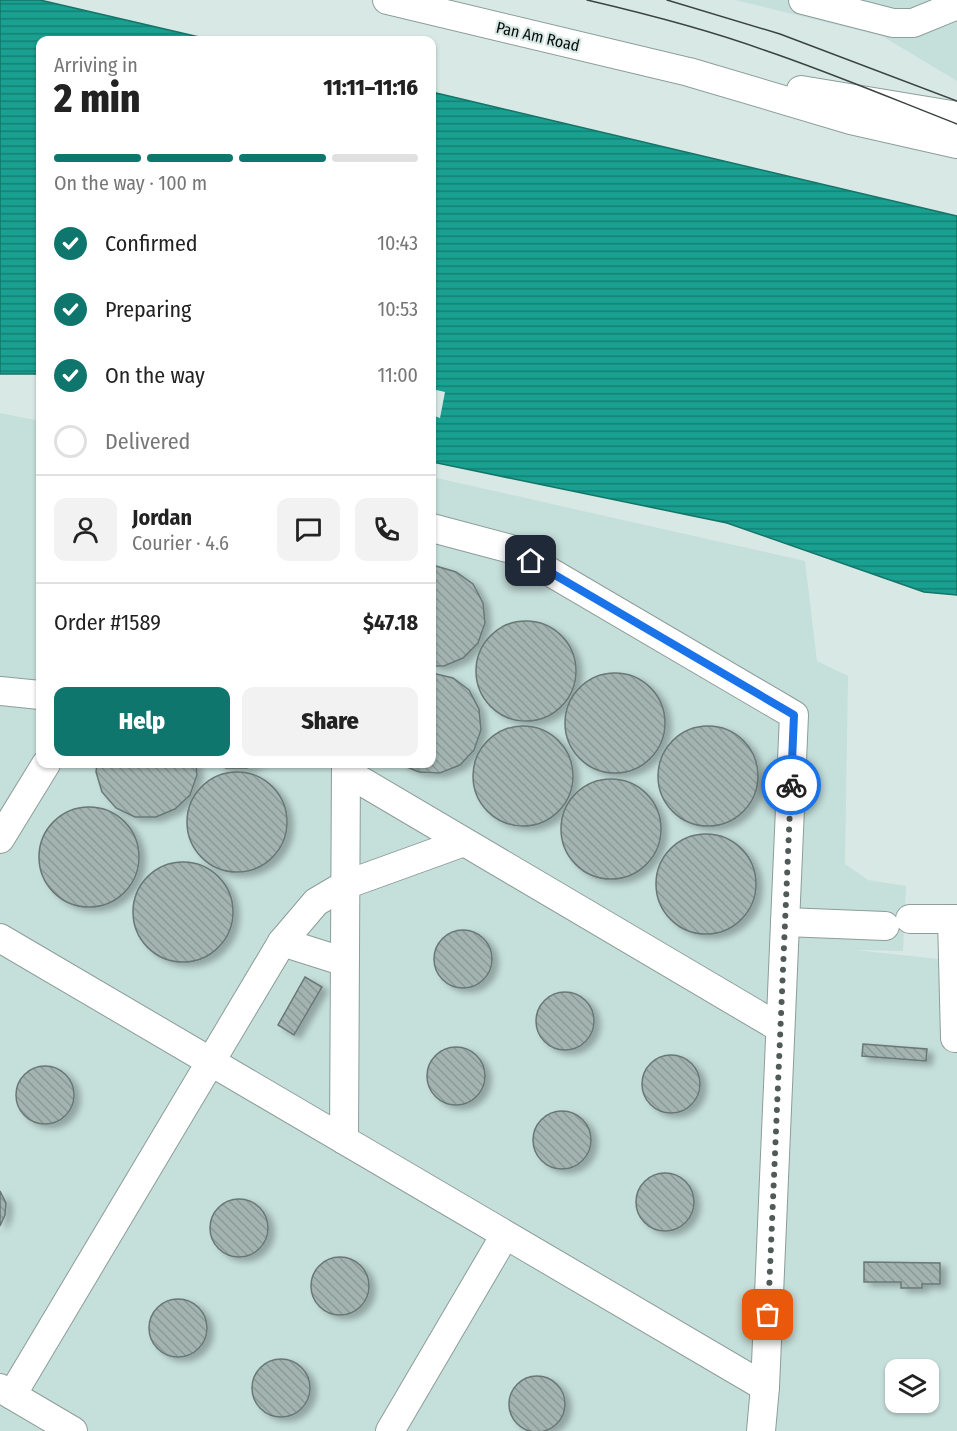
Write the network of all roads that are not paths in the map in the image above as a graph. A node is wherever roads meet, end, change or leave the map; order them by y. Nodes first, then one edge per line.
1 (387, 0) edge
2 (803, 0) edge
3 (957, 5) edge
4 (689, 72) junction
5 (950, 109) edge
6 (957, 144) edge
7 (436, 529) edge
8 (0, 691) edge
9 (36, 694) edge
10 (44, 768) edge
11 (346, 768) edge
12 (0, 839) edge
13 (464, 842) junction
14 (345, 885) junction
15 (955, 919) edge
16 (785, 922) junction
17 (0, 938) edge
18 (282, 942) junction
19 (345, 962) junction
20 (780, 1028) junction
21 (955, 1038) dead end
22 (210, 1061) junction
23 (344, 1140) junction
24 (505, 1235) junction
25 (765, 1387) junction
26 (6, 1392) edge
27 (73, 1431) edge
28 (390, 1431) edge
29 (761, 1431) edge

1 - 4 street, Pan Am Road
2 - 3 street
4 - 5 street, Pan Am Road
4 - 6 street, Pan Am Road
7 - 16 street
8 - 9 street
10 - 12 street
11 - 13 street
11 - 14 street
13 - 14 street
13 - 20 street
14 - 18 street
14 - 19 street
15 - 16 street
15 - 21 street
16 - 20 street
17 - 22 street
18 - 19 street
18 - 22 street
19 - 23 street
20 - 25 street
22 - 23 street
22 - 26 street
23 - 24 street
24 - 25 street
24 - 28 street
25 - 29 street
26 - 27 street

